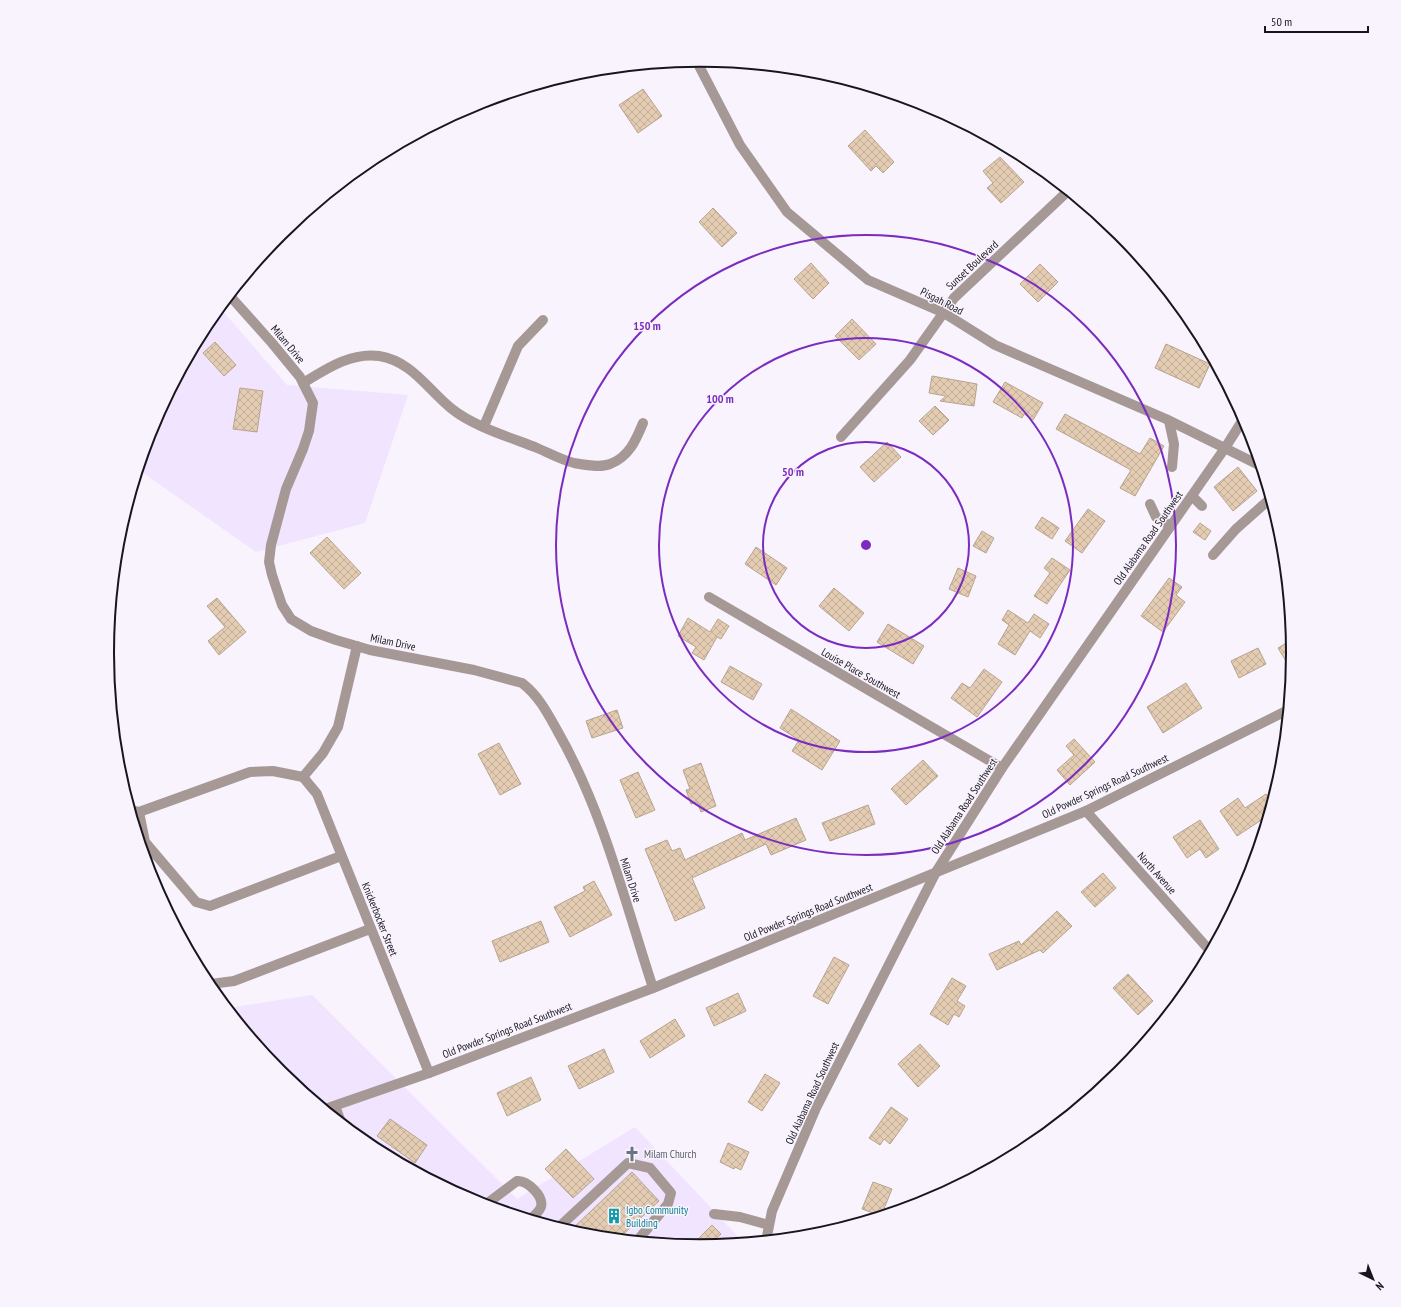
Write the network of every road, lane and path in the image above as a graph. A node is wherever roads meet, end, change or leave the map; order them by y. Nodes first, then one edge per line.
1 (700, 67) edge
2 (1065, 194) edge
3 (233, 299) edge
4 (944, 313) junction
5 (543, 320) dead end
6 (303, 383) junction
7 (1169, 420) junction
8 (643, 423) dead end
9 (1240, 424) edge
10 (484, 426) junction
11 (841, 437) dead end
12 (1224, 448) junction
13 (1255, 463) edge
14 (1172, 467) dead end
15 (1192, 496) junction
16 (1267, 502) edge
17 (1150, 504) dead end
18 (1202, 506) dead end
19 (1170, 526) junction
20 (1213, 555) dead end
21 (709, 597) dead end
22 (357, 646) junction
23 (1284, 712) edge
24 (1002, 768) junction
25 (303, 777) junction
26 (135, 811) edge
27 (1086, 811) junction
28 (140, 825) edge
29 (341, 856) junction
30 (936, 872) junction
31 (370, 929) junction
32 (1207, 948) edge
33 (216, 983) edge
34 (653, 988) junction
35 (429, 1072) junction
36 (335, 1106) junction
37 (330, 1108) edge
38 (338, 1115) edge
39 (491, 1201) edge
40 (714, 1214) dead end
41 (533, 1215) edge
42 (563, 1223) edge
43 (769, 1224) junction
44 (767, 1236) edge
45 (640, 1237) edge

1 - 4 street, Pisgah Road
2 - 4 street, Sunset Boulevard
3 - 6 street, Milam Drive
4 - 7 street, Pisgah Road
4 - 11 street, Sunset Boulevard
5 - 10 street
6 - 10 street
6 - 22 street, Milam Drive
7 - 12 street, Pisgah Road
7 - 14 street
8 - 10 street
9 - 12 street, Old Alabama Road Southwest
12 - 13 street, Pisgah Road
12 - 15 street, Old Alabama Road Southwest
15 - 18 street
15 - 19 street, Old Alabama Road Southwest
16 - 20 street
17 - 19 street
19 - 24 street, Old Alabama Road Southwest
21 - 24 street, Louise Place Southwest
22 - 25 street
22 - 34 street, Milam Drive
23 - 27 street, Old Powder Springs Road Southwest
24 - 30 street, Old Alabama Road Southwest
25 - 26 street
25 - 29 street, Knickerbocker Street
27 - 30 street, Old Powder Springs Road Southwest
27 - 32 street, North Avenue
28 - 29 street
29 - 31 street, Knickerbocker Street
30 - 34 street, Old Powder Springs Road Southwest
30 - 43 street, Old Alabama Road Southwest
31 - 33 street
31 - 35 street, Knickerbocker Street
34 - 35 street, Old Powder Springs Road Southwest
35 - 36 street, Old Powder Springs Road Southwest
36 - 37 street, Old Powder Springs Road Southwest
36 - 38 street
39 - 41 street
40 - 43 street
42 - 45 street
43 - 44 street, Old Alabama Road Southwest

